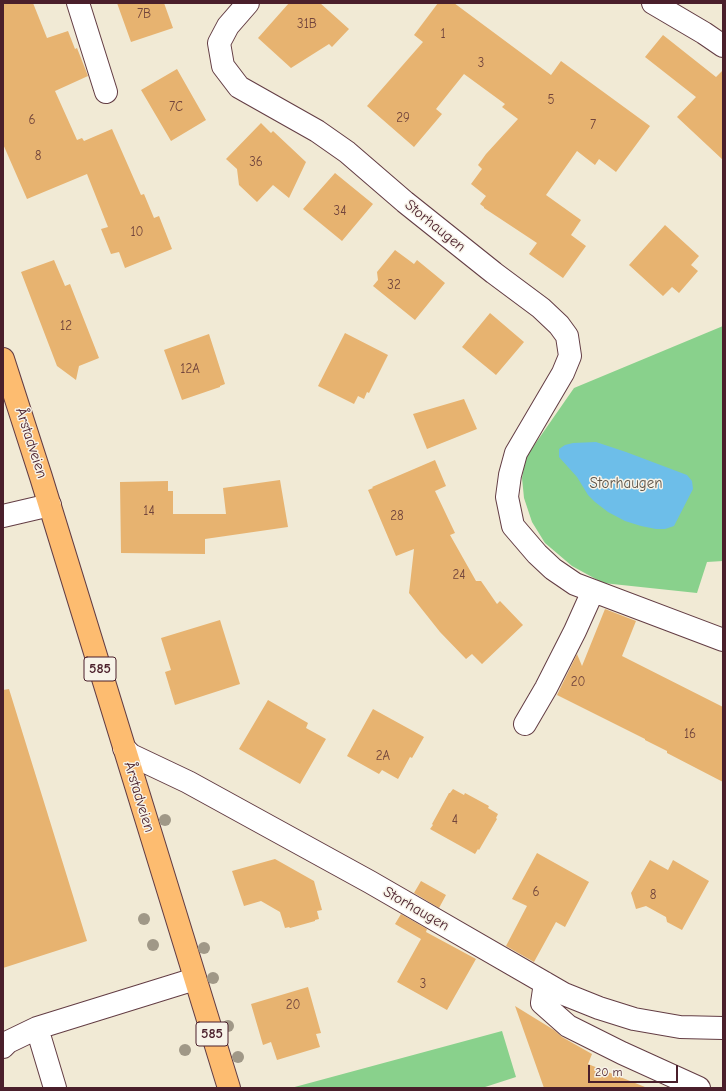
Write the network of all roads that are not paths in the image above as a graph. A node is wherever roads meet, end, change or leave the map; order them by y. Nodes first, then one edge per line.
1 (78, 3) edge
2 (248, 3) edge
3 (653, 3) edge
4 (723, 46) edge
5 (106, 92) dead end
6 (3, 359) edge
7 (50, 505) junction
8 (3, 516) edge
9 (593, 592) junction
10 (723, 640) edge
11 (525, 724) dead end
12 (124, 748) junction
13 (195, 979) junction
14 (545, 983) junction
15 (37, 1028) junction
16 (723, 1028) edge
17 (3, 1047) edge
18 (55, 1088) edge
19 (229, 1088) edge
20 (699, 1088) edge

1 - 5 street
2 - 9 street, Storhaugen
3 - 4 street
6 - 7 main road, Årstadveien / 585
7 - 8 street
7 - 12 main road, Årstadveien / 585
9 - 10 street, Storhaugen
9 - 11 street
12 - 13 main road, Årstadveien / 585
12 - 14 street, Storhaugen
13 - 15 street
13 - 19 main road, Årstadveien / 585
14 - 16 street, Storhaugen
14 - 20 street
15 - 17 street
15 - 18 street

